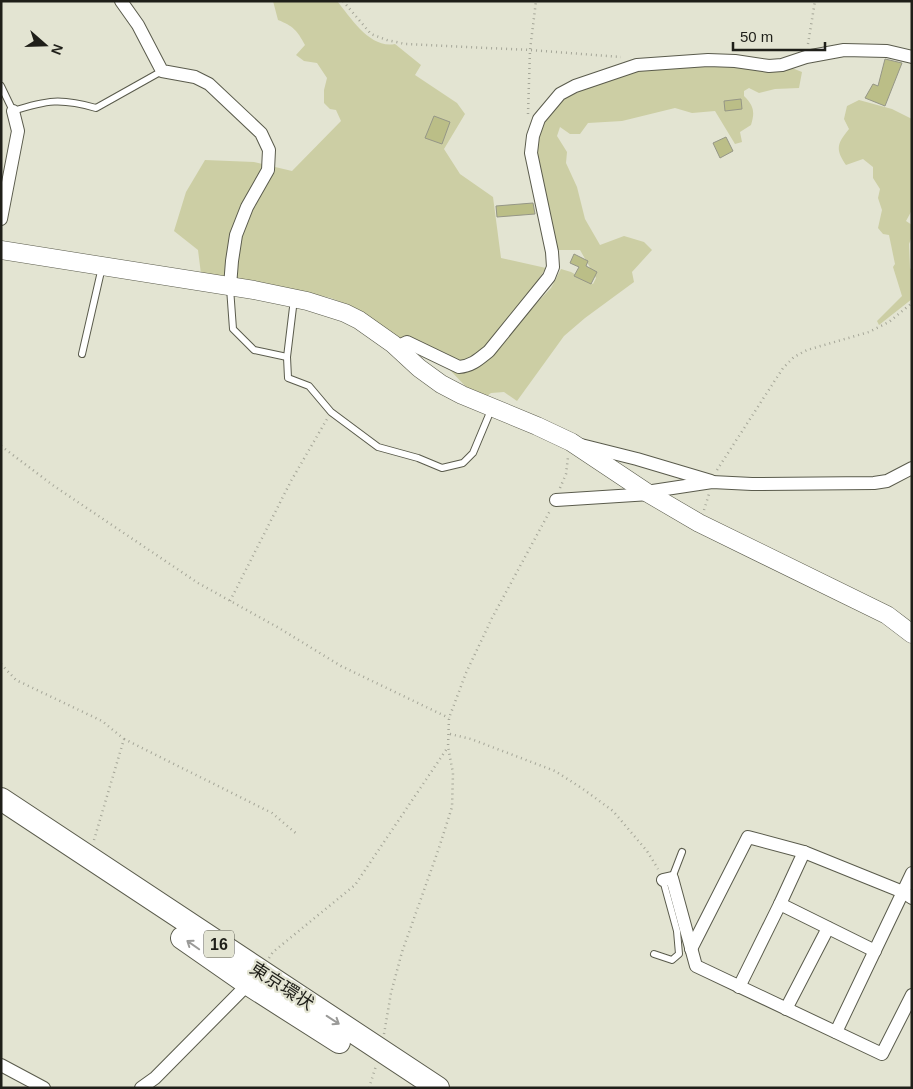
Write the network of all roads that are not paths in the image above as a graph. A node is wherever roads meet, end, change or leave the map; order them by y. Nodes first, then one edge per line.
1 (121, 1) edge
2 (912, 57) edge
3 (162, 71) junction
4 (1, 86) edge
5 (13, 111) junction
6 (1, 219) edge
7 (1, 250) edge
8 (102, 266) junction
9 (230, 286) junction
10 (294, 298) junction
11 (396, 346) junction
12 (82, 354) dead end
13 (287, 357) junction
14 (492, 408) junction
15 (571, 442) junction
16 (912, 468) edge
17 (712, 481) junction
18 (648, 493) junction
19 (556, 500) road end
20 (912, 634) edge
21 (1, 799) edge
22 (1, 818) edge
23 (682, 852) dead end
24 (804, 852) junction
25 (912, 873) edge
26 (667, 879) joint
27 (907, 895) edge
28 (780, 904) junction
29 (828, 928) junction
30 (681, 930) junction
31 (691, 949) junction
32 (875, 951) junction
33 (654, 954) dead end
34 (254, 978) junction
35 (739, 987) junction
36 (912, 995) edge
37 (786, 1009) junction
38 (836, 1032) junction
39 (378, 1059) junction
40 (1, 1065) edge
41 (44, 1088) edge
42 (141, 1088) edge
43 (409, 1088) edge
44 (438, 1088) edge

1 - 3 street
2 - 11 street
3 - 5 lane
3 - 9 street
4 - 5 lane
5 - 6 street
7 - 8 street
8 - 9 street
8 - 12 lane
9 - 10 street
9 - 13 lane
10 - 11 street
10 - 13 lane
11 - 14 street
13 - 14 lane
14 - 15 street
15 - 17 street
15 - 18 street
16 - 17 street
17 - 18 street
18 - 19 street
18 - 20 street
21 - 34 highway, 東京環状 / 16
34 -> 22 highway, 東京環状 / 16
23 - 26 lane
24 - 27 street
24 - 28 street
24 - 31 street
25 - 27 street
26 - 30 street
27 - 32 street
28 - 29 street
28 - 35 street
29 - 32 street
29 - 37 street
30 - 31 street
30 - 33 lane
31 - 35 street
32 - 38 street
34 - 39 highway, 東京環状 / 16
34 - 42 street
35 - 37 street
36 - 38 street
37 - 38 street
39 - 43 highway, 東京環状 / 16
39 - 44 highway, 東京環状 / 16
40 - 41 street

